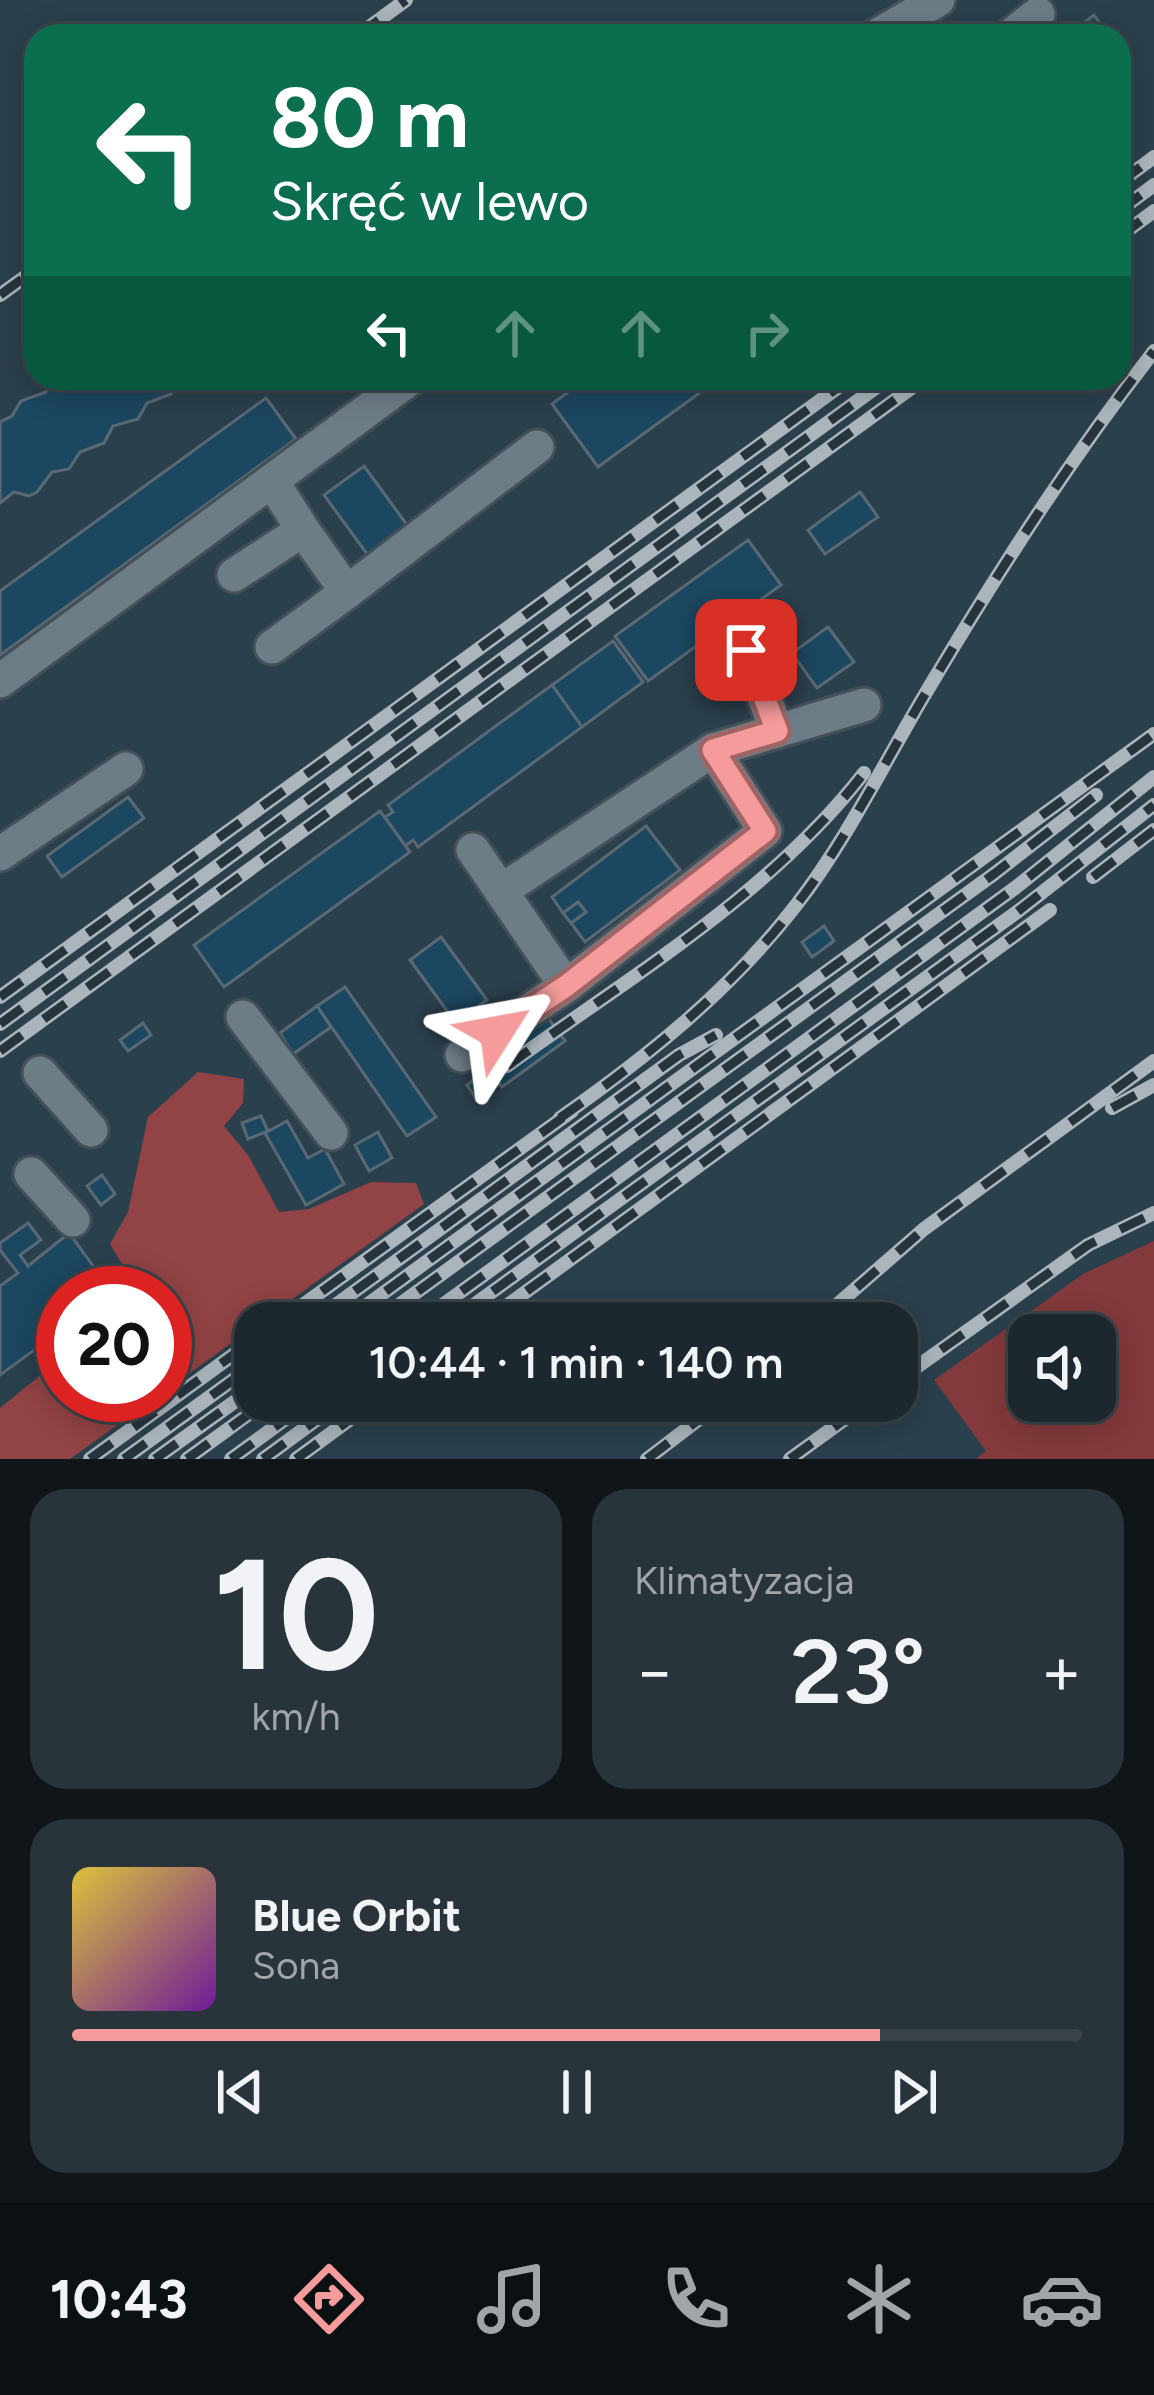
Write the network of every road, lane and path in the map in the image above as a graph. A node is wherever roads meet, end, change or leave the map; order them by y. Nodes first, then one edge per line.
1 (938, 0) edge
2 (1038, 14) dead end
3 (897, 24) edge
4 (1025, 24) edge
5 (395, 390) edge
6 (537, 447) dead end
7 (272, 482) junction
8 (304, 530) junction
9 (234, 575) dead end
10 (347, 592) junction
11 (272, 647) dead end
12 (746, 650) dead end
13 (0, 681) edge
14 (864, 705) dead end
15 (777, 731) junction
16 (713, 750) junction
17 (126, 769) dead end
18 (473, 850) dead end
19 (0, 854) edge
20 (501, 891) junction
21 (566, 986) junction
22 (243, 1017) dead end
23 (462, 1055) dead end
24 (40, 1072) dead end
25 (92, 1130) dead end
26 (331, 1133) dead end
27 (31, 1174) dead end
28 (73, 1220) dead end

1 - 3 lane
2 - 4 lane
5 - 7 lane
6 - 10 lane
7 - 8 lane
7 - 13 lane
8 - 9 lane
8 - 10 lane
10 - 11 lane
12 - 15 lane
14 - 15 lane
15 - 16 lane
16 - 20 lane
16 - 21 lane
17 - 19 lane
18 - 20 lane
20 - 21 lane
21 - 23 lane
22 - 26 lane
24 - 25 lane
27 - 28 lane

